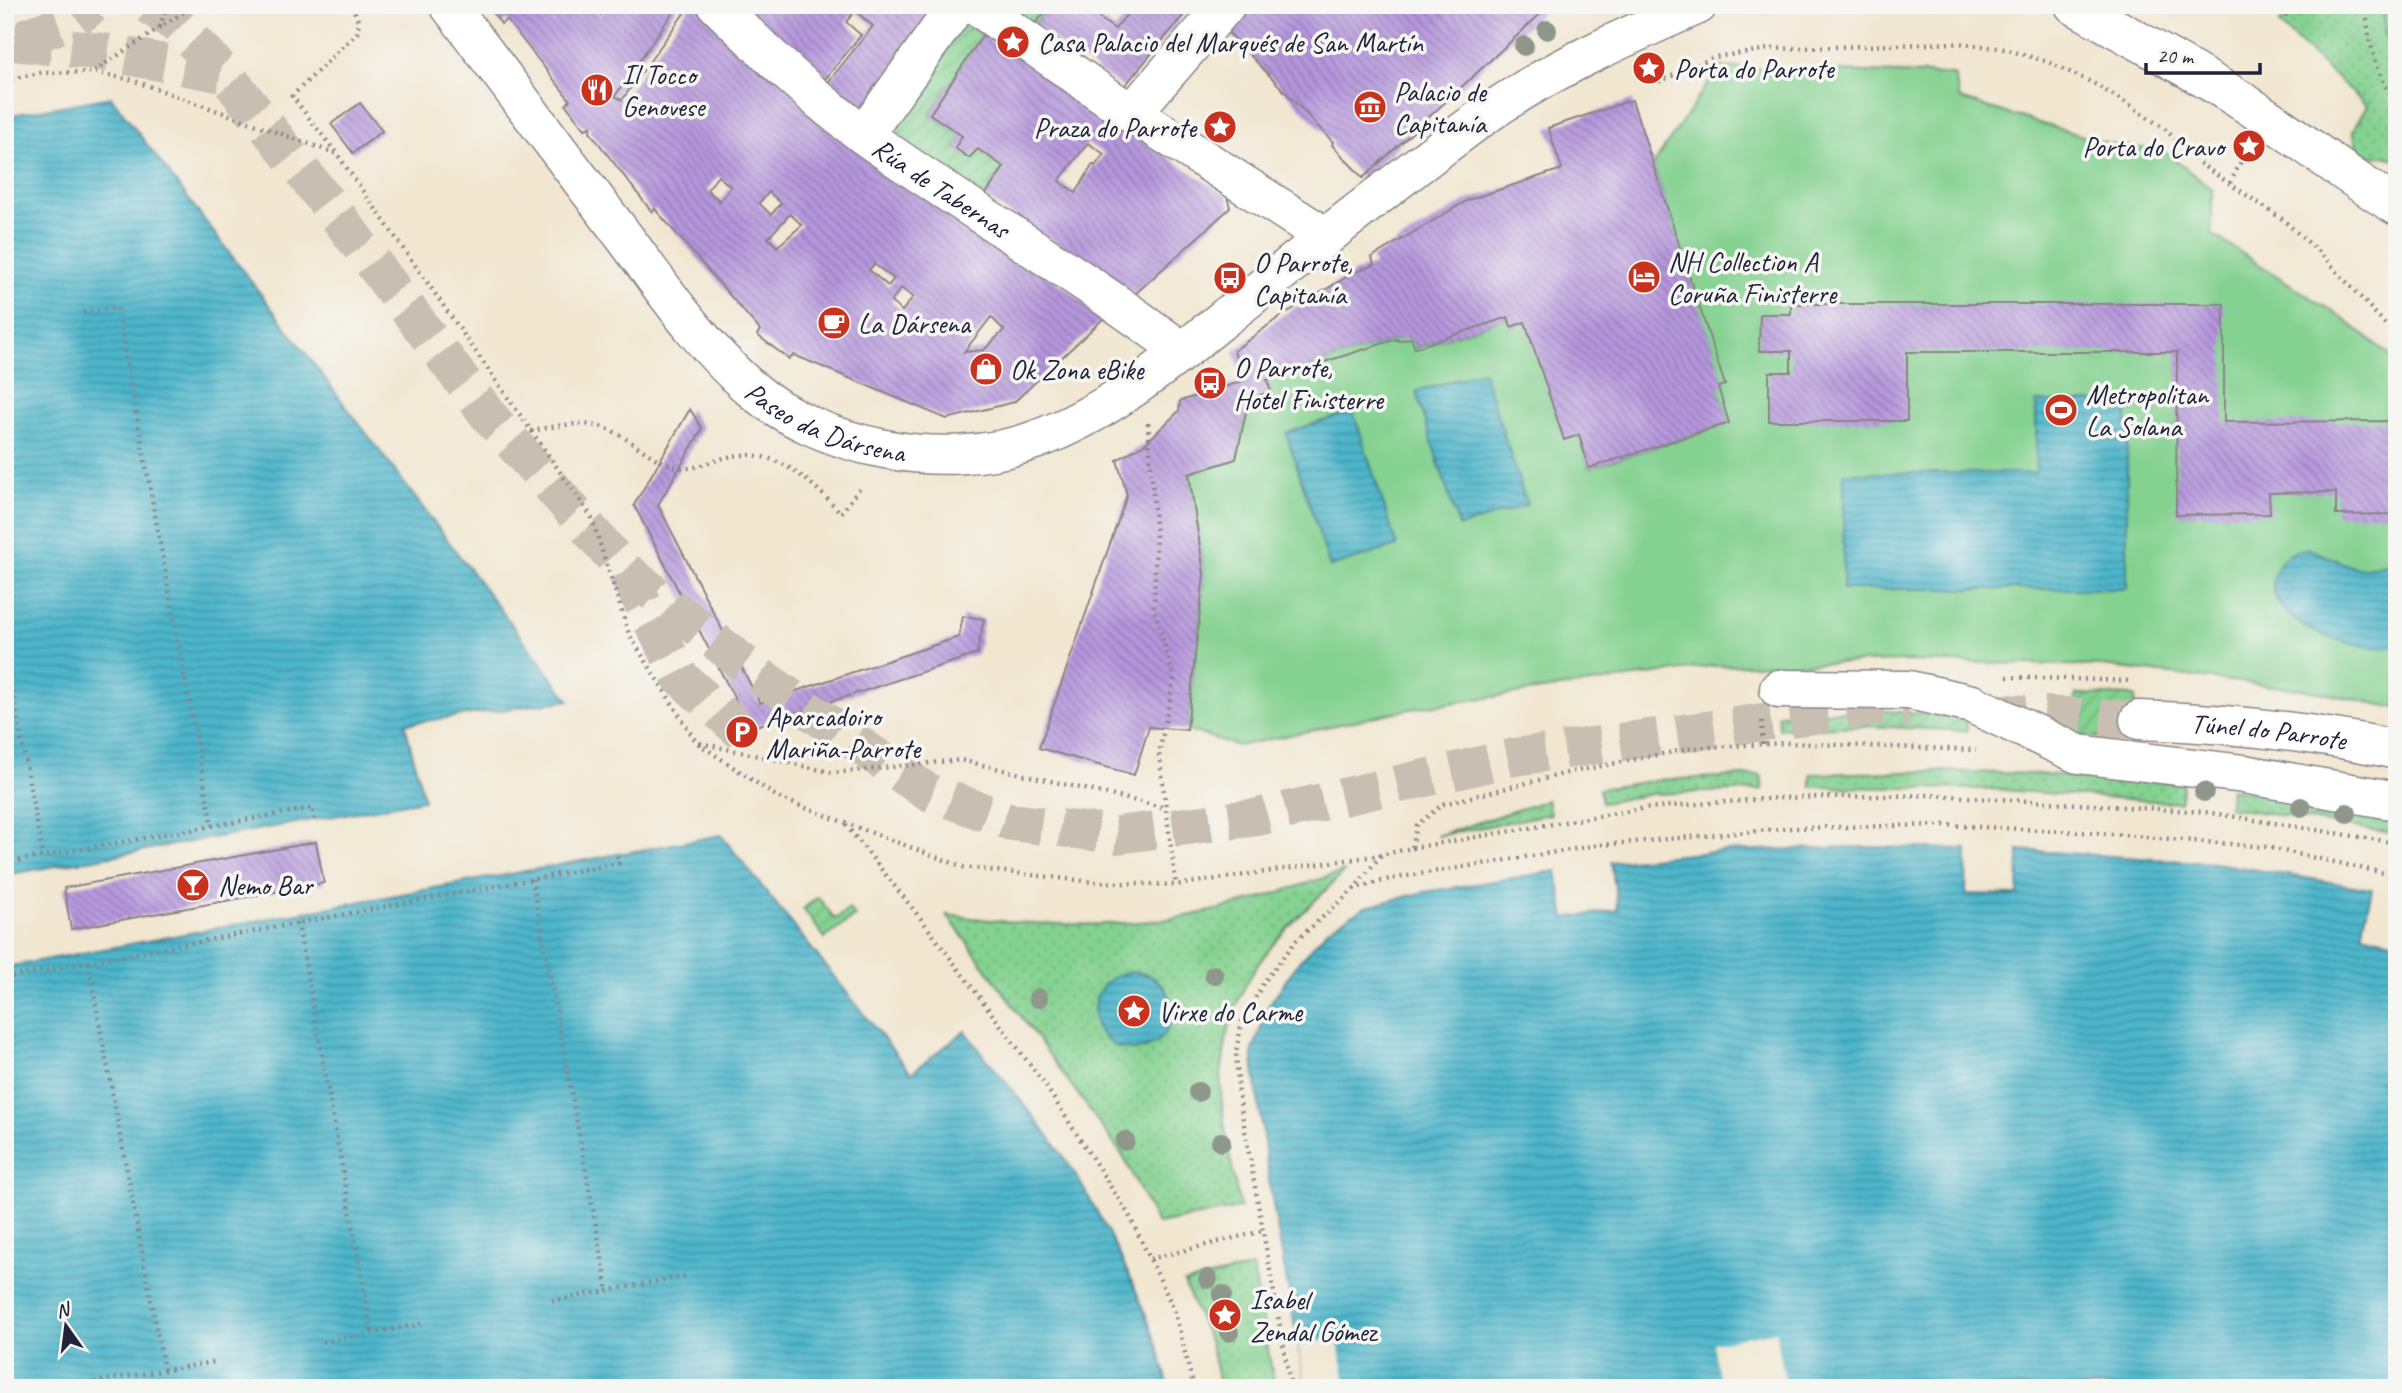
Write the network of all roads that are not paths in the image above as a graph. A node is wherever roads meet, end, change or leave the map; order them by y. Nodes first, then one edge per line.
1 (449, 5) edge
2 (717, 5) edge
3 (957, 5) edge
4 (975, 5) edge
5 (1698, 5) edge
6 (2074, 5) edge
7 (1220, 11) edge
8 (1132, 113) junction
9 (864, 135) junction
10 (2311, 146) junction
11 (2397, 180) edge
12 (2397, 204) edge
13 (1326, 237) junction
14 (1182, 351) junction
15 (1770, 703) road end
16 (2139, 720) tunnel mouth
17 (2397, 750) edge
18 (2397, 801) edge

1 - 14 street, Paseo da Dársena
2 - 9 street, Rúa de Tabernas
3 - 9 street
4 - 8 street
5 - 13 street, Paseo da Dársena
6 - 10 street
7 - 8 street
8 - 13 street
9 - 14 street, Rúa de Tabernas
10 - 11 street
10 - 12 street
13 - 14 street, Paseo da Dársena
15 - 18 street
16 - 17 street, Túnel do Parrote

